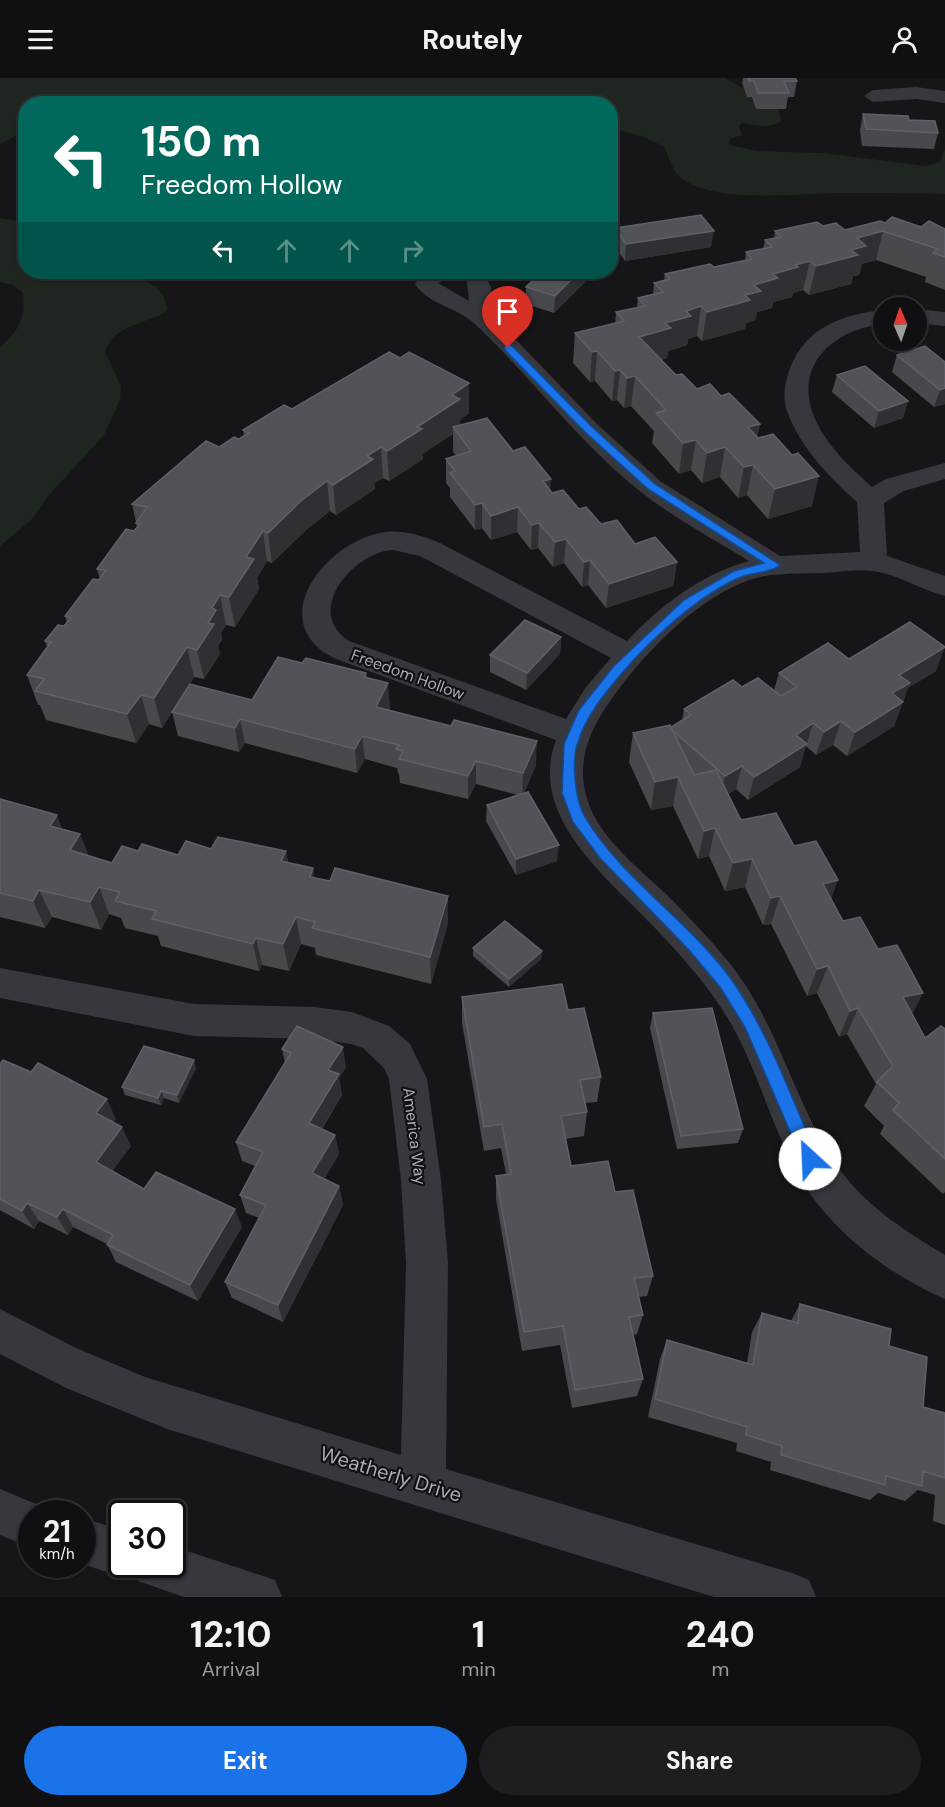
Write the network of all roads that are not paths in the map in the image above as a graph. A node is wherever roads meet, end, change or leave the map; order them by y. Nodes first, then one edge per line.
1 (873, 96) dead end
2 (945, 97) edge
3 (429, 279) edge
4 (478, 279) edge
5 (480, 317) junction
6 (873, 318) edge
7 (927, 318) edge
8 (945, 320) edge
9 (945, 471) edge
10 (870, 499) junction
11 (874, 562) junction
12 (774, 565) junction
13 (945, 587) edge
14 (631, 656) junction
15 (575, 734) junction
16 (0, 983) edge
17 (945, 1278) edge
18 (0, 1330) edge
19 (423, 1484) junction
20 (0, 1512) edge
21 (18, 1519) edge
22 (186, 1574) edge
23 (258, 1597) edge
24 (792, 1597) edge

1 - 2 street
3 - 5 street
4 - 5 street
5 - 12 street
6 - 10 street
7 - 8 street
9 - 10 street
10 - 11 street
11 - 12 street
11 - 13 street
12 - 14 street
14 - 15 street
14 - 15 street, Freedom Hollow
15 - 17 street
16 - 19 street, America Way
18 - 19 street, Weatherly Drive
19 - 24 street, Weatherly Drive
20 - 21 street
22 - 23 street

